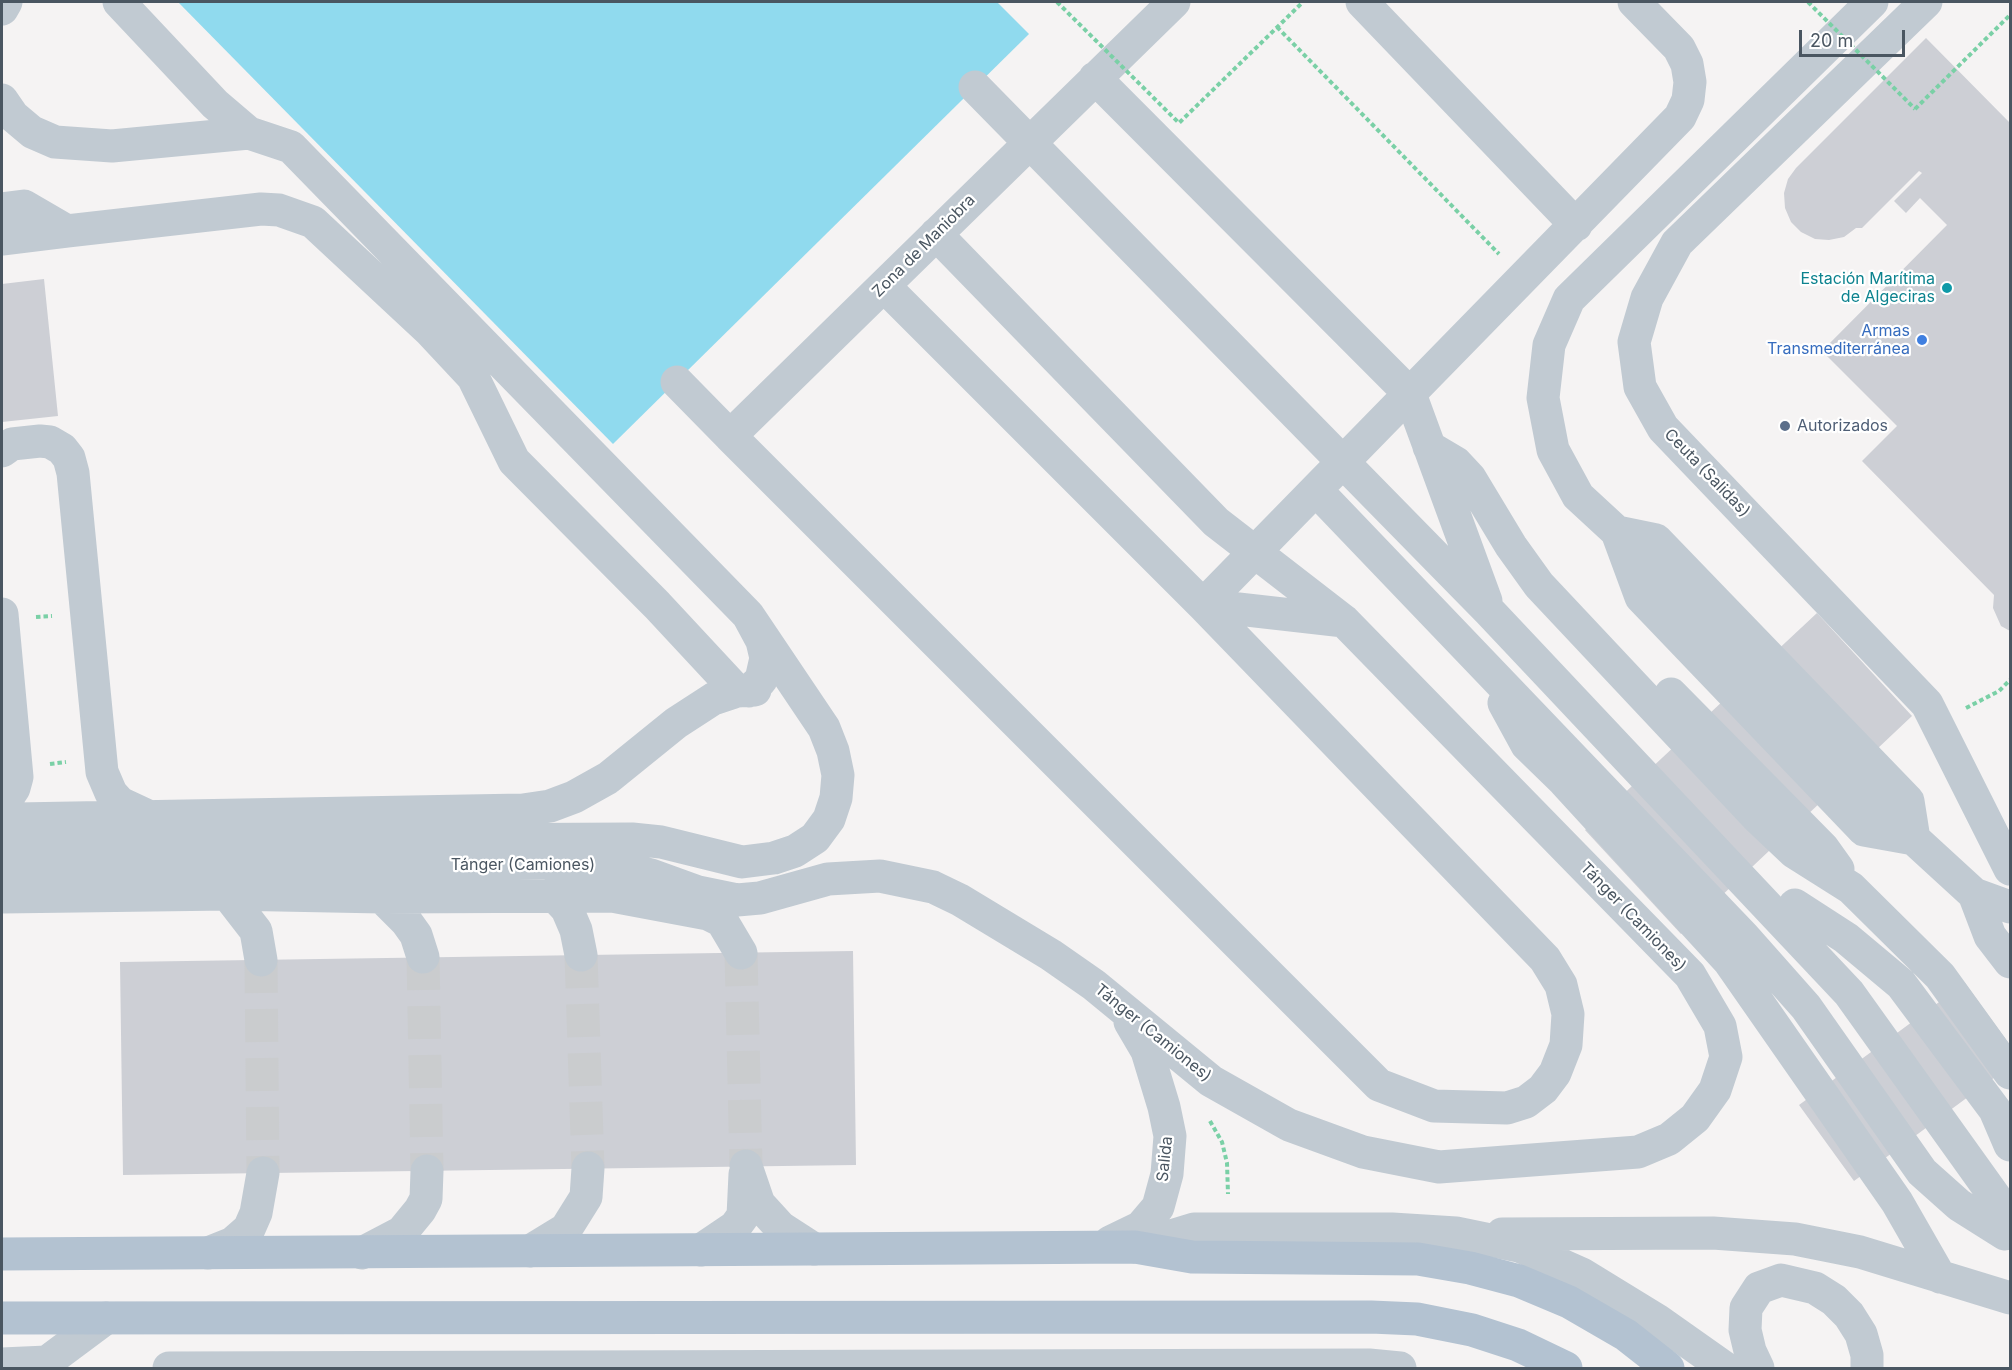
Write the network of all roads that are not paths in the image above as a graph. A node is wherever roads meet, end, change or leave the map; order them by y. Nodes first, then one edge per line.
1 (6, 2) edge
2 (119, 2) edge
3 (1174, 2) edge
4 (1362, 2) edge
5 (1634, 2) edge
6 (1872, 2) edge
7 (1926, 2) edge
8 (2, 9) edge
9 (1095, 78) junction
10 (975, 87) dead end
11 (2, 100) edge
12 (249, 133) junction
13 (1029, 143) junction
14 (2, 209) edge
15 (1576, 225) junction
16 (67, 231) junction
17 (936, 234) junction
18 (2, 239) edge
19 (884, 286) junction
20 (676, 381) dead end
21 (1410, 394) junction
22 (730, 436) junction
23 (1430, 447) junction
24 (2, 450) edge
25 (1343, 462) junction
26 (1316, 490) junction
27 (1255, 552) junction
28 (1203, 605) junction
29 (1490, 611) junction
30 (2, 614) edge
31 (748, 615) junction
32 (2, 620) edge
33 (1344, 621) junction
34 (1488, 670) junction
35 (743, 691) junction
36 (1578, 704) junction
37 (808, 708) junction
38 (2, 806) edge
39 (150, 817) junction
40 (2, 819) edge
41 (1986, 824) junction
42 (2, 842) edge
43 (2010, 853) edge
44 (200, 867) junction
45 (2, 868) edge
46 (2010, 869) edge
47 (796, 890) junction
48 (228, 894) junction
49 (553, 894) junction
50 (1974, 894) junction
51 (2, 897) edge
52 (382, 897) junction
53 (737, 900) junction
54 (670, 905) junction
55 (1795, 905) junction
56 (2010, 907) edge
57 (581, 955) tunnel mouth
58 (423, 957) tunnel mouth
59 (261, 960) tunnel mouth
60 (2010, 962) edge
61 (1121, 1008) junction
62 (2010, 1073) edge
63 (2010, 1145) edge
64 (588, 1168) tunnel mouth
65 (427, 1171) tunnel mouth
66 (263, 1173) tunnel mouth
67 (2010, 1180) edge
68 (2009, 1230) edge
69 (1456, 1233) junction
70 (1135, 1247) junction
71 (1095, 1248) junction
72 (814, 1249) junction
73 (701, 1250) junction
74 (530, 1251) junction
75 (208, 1253) junction
76 (362, 1253) junction
77 (2, 1254) edge
78 (1940, 1277) junction
79 (2010, 1298) edge
80 (2, 1318) edge
81 (106, 1318) junction
82 (2, 1364) edge
83 (169, 1368) edge
84 (1400, 1368) edge
85 (1566, 1368) edge
86 (1668, 1368) edge
87 (1725, 1368) edge
88 (1758, 1368) edge
89 (1867, 1368) edge

1 - 8 street
2 - 12 street
3 - 9 street, Zona de Maniobra
4 - 15 street
5 - 15 street
6 - 50 street
7 - 41 street, Ceuta (Salidas)
9 - 13 street, Zona de Maniobra
9 - 21 street
10 - 13 street
11 - 12 street
12 - 31 street
13 - 17 street, Zona de Maniobra
13 - 25 street
14 - 16 street
15 - 21 street
16 - 18 street
16 - 35 street
17 - 19 street, Zona de Maniobra
17 - 27 street, Tánger (Camiones)
19 - 22 street, Zona de Maniobra
19 - 28 street
20 - 22 street
21 - 23 street
21 - 25 street
22 - 28 street
23 - 29 street
23 - 62 street
24 - 39 street
25 - 26 street
25 - 29 street
26 - 27 street
26 - 34 street
27 - 28 street
27 - 33 street, Tánger (Camiones)
28 - 33 street
29 - 36 street
30 - 32 street
31 - 35 street
31 - 37 street
32 - 38 street
33 - 61 street, Tánger (Camiones)
34 - 68 street
34 - 78 street
35 - 37 street
35 - 39 street
36 - 55 street
36 - 68 street
37 - 42 street
39 - 40 street
41 - 43 street
41 - 46 street, Ceuta (Salidas)
44 - 45 street, Tánger (Camiones)
44 - 48 street
44 - 53 street, Tánger (Camiones)
47 - 53 street, Tánger (Camiones)
47 - 54 street
47 - 61 street, Tánger (Camiones)
48 - 51 street
48 - 52 street
48 - 59 street
49 - 52 street
49 - 54 street
49 - 57 street
50 - 56 street
50 - 60 street
52 - 58 street
53 - 54 street
55 - 63 street
55 - 67 street
61 - 71 street, Salida
64 - 74 street
65 - 76 street
66 - 75 street
69 - 70 street
69 - 78 street
69 - 87 street
70 - 71 main road
70 - 86 main road
71 - 72 main road
72 - 73 main road
72 - 73 street
73 - 74 main road
74 - 76 main road
75 - 76 main road
75 - 77 main road
78 - 79 street
80 - 81 main road
81 - 82 street
81 - 85 main road
83 - 84 street
88 - 89 street

